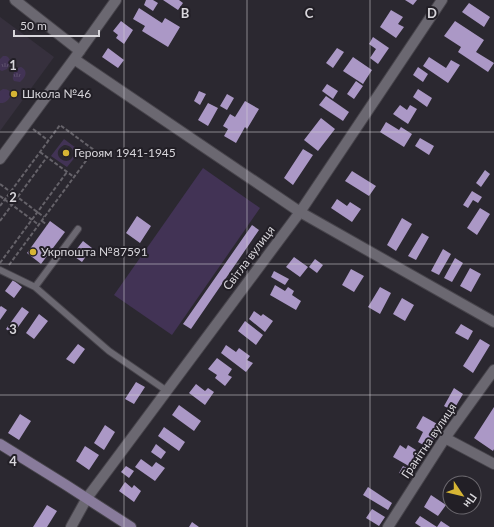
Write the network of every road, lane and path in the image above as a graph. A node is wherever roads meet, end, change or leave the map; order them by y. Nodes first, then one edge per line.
1 (16, 0) edge
2 (116, 0) edge
3 (442, 0) edge
4 (77, 55) junction
5 (26, 124) junction
6 (49, 140) junction
7 (40, 152) junction
8 (47, 157) junction
9 (0, 159) edge
10 (67, 172) junction
11 (74, 177) junction
12 (0, 184) edge
13 (10, 192) junction
14 (0, 196) edge
15 (18, 197) junction
16 (5, 200) junction
17 (12, 205) junction
18 (0, 206) edge
19 (37, 212) junction
20 (300, 212) junction
21 (44, 217) junction
22 (32, 220) junction
23 (0, 221) edge
24 (42, 221) junction
25 (39, 225) junction
26 (47, 225) dead end
27 (78, 229) dead end
28 (0, 263) edge
29 (2, 271) edge
30 (35, 287) junction
31 (494, 322) edge
32 (494, 370) edge
33 (167, 392) junction
34 (445, 438) junction
35 (0, 444) edge
36 (494, 464) edge
37 (87, 498) junction
38 (71, 527) edge
39 (131, 527) edge
40 (388, 527) edge

1 - 4 street
2 - 4 street
3 - 20 street, Світла вулиця
4 - 5 street
4 - 20 street
5 - 6 path
5 - 9 street
6 - 7 path
6 - 11 path
7 - 8 path
7 - 13 path
8 - 10 path
8 - 15 path
10 - 11 path
10 - 19 path
11 - 21 path
12 - 13 path
13 - 15 path
13 - 16 path
14 - 16 path
15 - 17 path
15 - 19 path
16 - 17 path
16 - 18 path
17 - 22 path
17 - 23 path
19 - 21 path
19 - 22 path
20 - 31 street
20 - 33 street, Світла вулиця
21 - 24 path
22 - 25 path
22 - 28 path
24 - 25 path
24 - 26 path
25 - 29 path
27 - 30 lane
29 - 30 lane
30 - 33 lane
32 - 34 street, Гранітна вулиця
33 - 37 street, Світла вулиця
34 - 36 street
34 - 40 street, Гранітна вулиця
35 - 37 street
37 - 38 street, Світла вулиця
37 - 39 street

